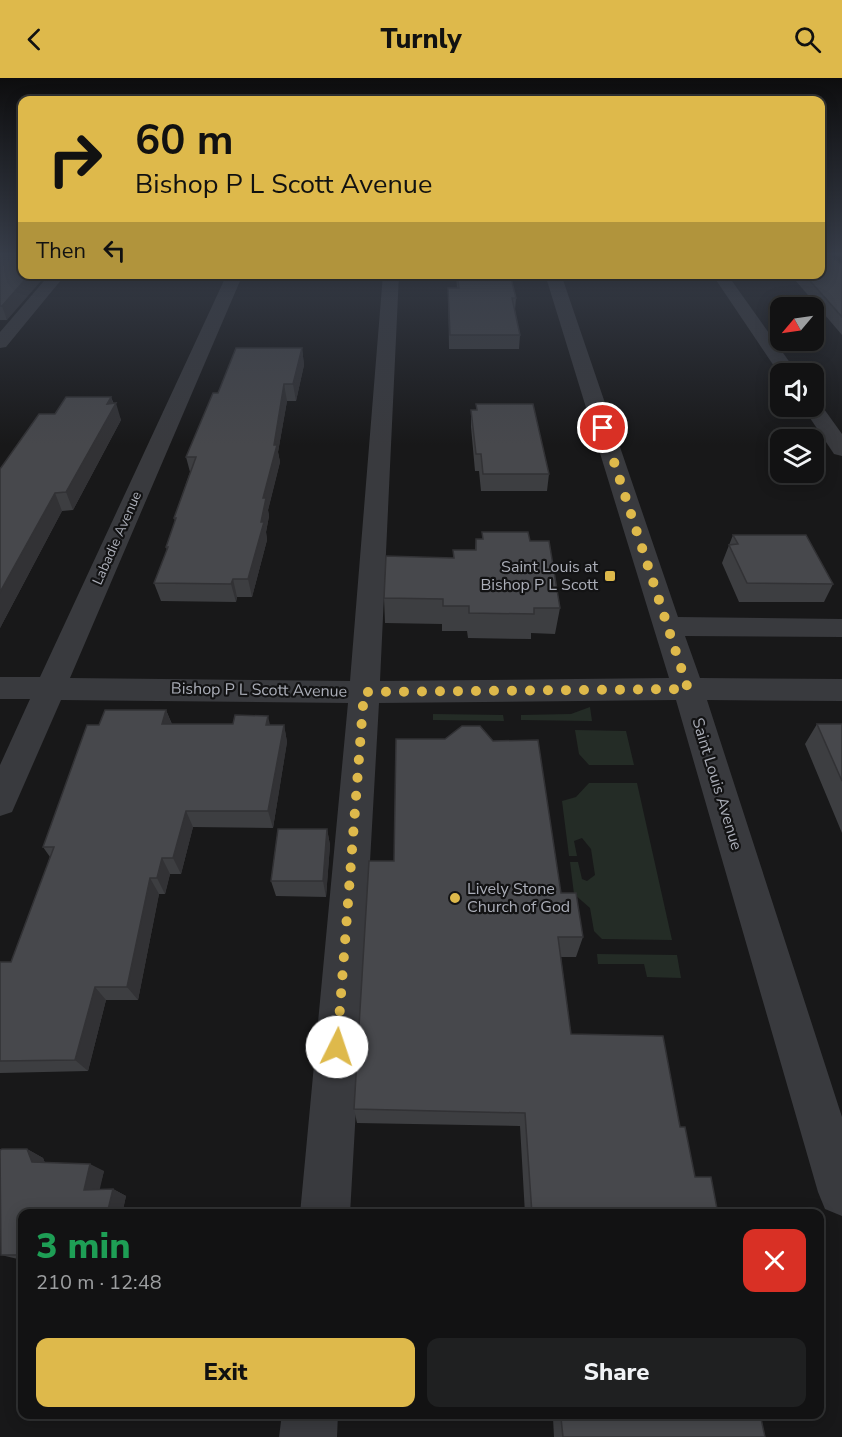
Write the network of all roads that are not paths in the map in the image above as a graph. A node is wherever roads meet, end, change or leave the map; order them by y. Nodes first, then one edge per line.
1 (21, 318) edge
2 (215, 318) edge
3 (388, 318) edge
4 (568, 318) edge
5 (750, 318) edge
6 (0, 343) edge
7 (781, 363) edge
8 (820, 417) edge
9 (842, 449) edge
10 (668, 626) junction
11 (842, 628) edge
12 (50, 687) junction
13 (0, 688) edge
14 (688, 689) junction
15 (842, 690) edge
16 (364, 692) junction
17 (0, 802) edge
18 (842, 1192) edge
19 (325, 1209) edge
20 (310, 1419) edge
21 (308, 1437) edge

1 - 6 street
2 - 12 street, Labadie Avenue
3 - 16 street
4 - 10 street, Saint Louis Avenue
5 - 7 street
8 - 9 street
10 - 11 street
10 - 14 street, Saint Louis Avenue
12 - 13 street, Bishop P L Scott Avenue
12 - 16 street, Bishop P L Scott Avenue
12 - 17 street, Labadie Avenue
14 - 15 street, Bishop P L Scott Avenue
14 - 16 street, Bishop P L Scott Avenue
14 - 18 street, Saint Louis Avenue
16 - 19 street
20 - 21 street

